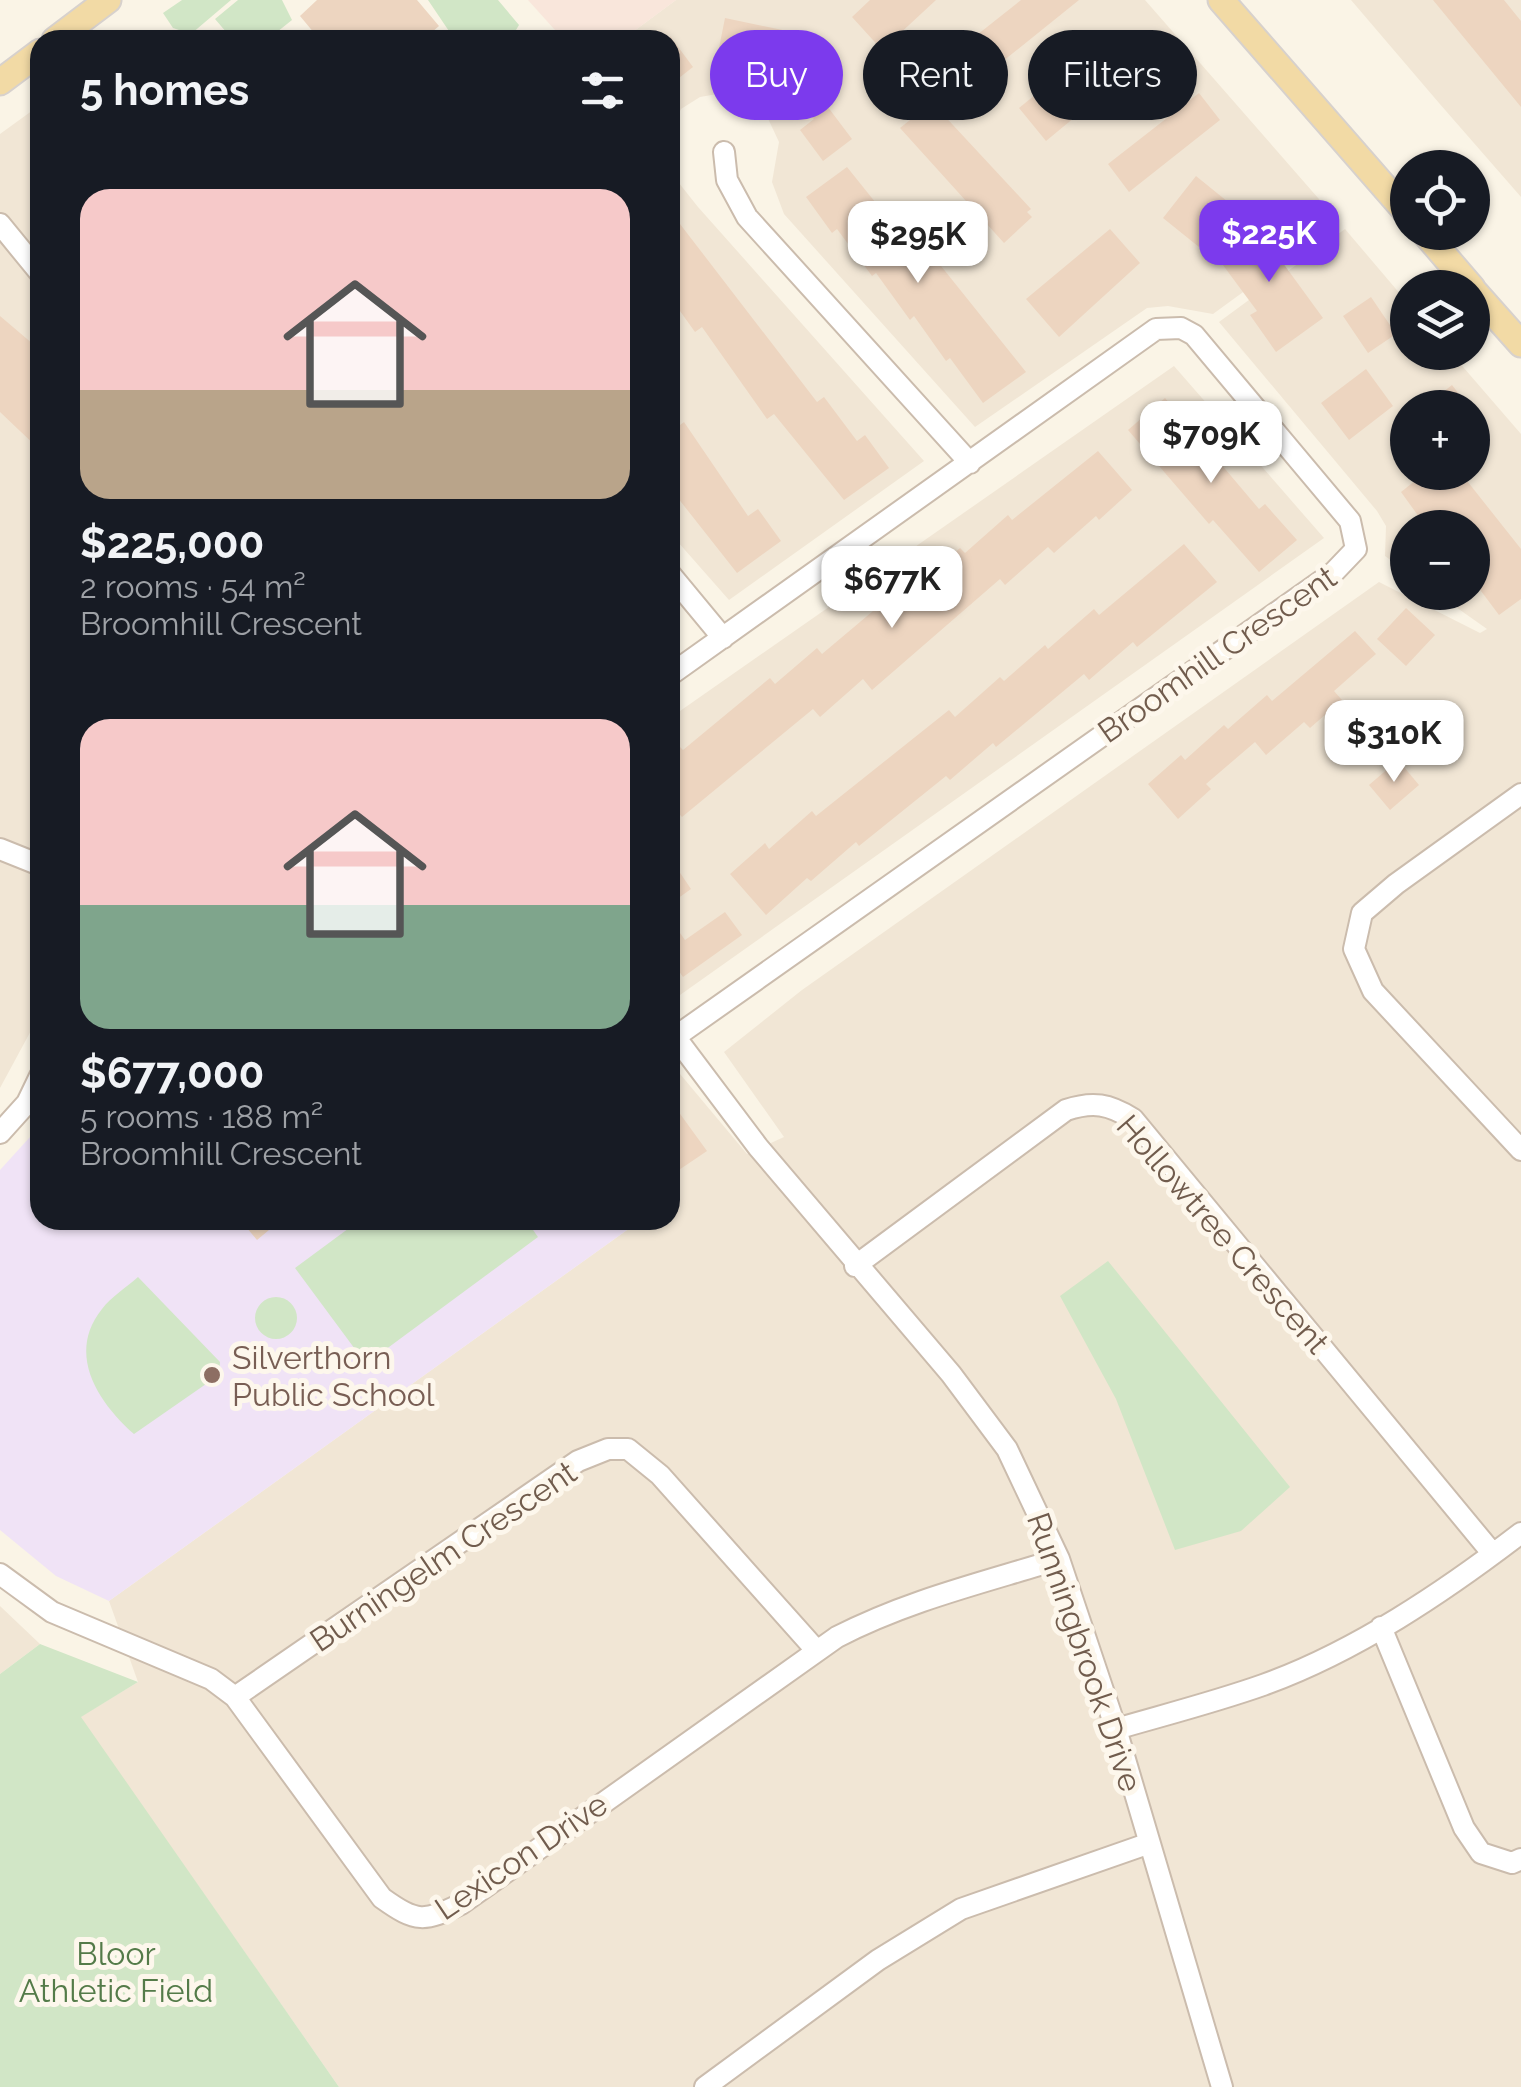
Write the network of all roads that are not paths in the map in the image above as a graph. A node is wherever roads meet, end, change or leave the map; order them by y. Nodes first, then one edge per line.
1 (108, 0) edge
2 (1221, 0) edge
3 (68, 30) edge
4 (30, 60) edge
5 (0, 82) edge
6 (724, 152) dead end
7 (1390, 193) edge
8 (0, 224) edge
9 (1439, 250) edge
10 (30, 261) edge
11 (1457, 270) edge
12 (1490, 309) edge
13 (1521, 344) edge
14 (970, 464) junction
15 (680, 586) edge
16 (724, 638) junction
17 (680, 668) edge
18 (1521, 794) edge
19 (0, 849) edge
20 (30, 862) edge
21 (680, 1029) edge
22 (680, 1043) edge
23 (30, 1097) edge
24 (0, 1132) edge
25 (1521, 1150) edge
26 (855, 1266) junction
27 (1521, 1533) edge
28 (1493, 1554) junction
29 (1059, 1559) junction
30 (0, 1574) edge
31 (1380, 1627) junction
32 (816, 1650) junction
33 (235, 1698) junction
34 (1116, 1729) junction
35 (1147, 1844) junction
36 (1521, 1859) edge
37 (705, 2087) edge
38 (1222, 2087) edge

1 - 3 main road
2 - 7 main road
4 - 5 main road
6 - 14 street
8 - 10 street
9 - 11 main road
12 - 13 main road
14 - 16 street, Broomhill Crescent
14 - 21 street, Broomhill Crescent
15 - 16 street
16 - 17 street, Broomhill Crescent
18 - 25 street
19 - 20 street
22 - 26 street, Runningbrook Drive
23 - 24 street
26 - 28 street, Hollowtree Crescent
26 - 29 street, Runningbrook Drive
27 - 28 street
28 - 31 street
29 - 32 street, Lexicon Drive
29 - 34 street, Runningbrook Drive
30 - 33 street, Lexicon Drive
31 - 34 street
31 - 36 street
32 - 33 street, Burningelm Crescent
32 - 33 street, Lexicon Drive
34 - 35 street, Runningbrook Drive
35 - 37 street
35 - 38 street, Runningbrook Drive

